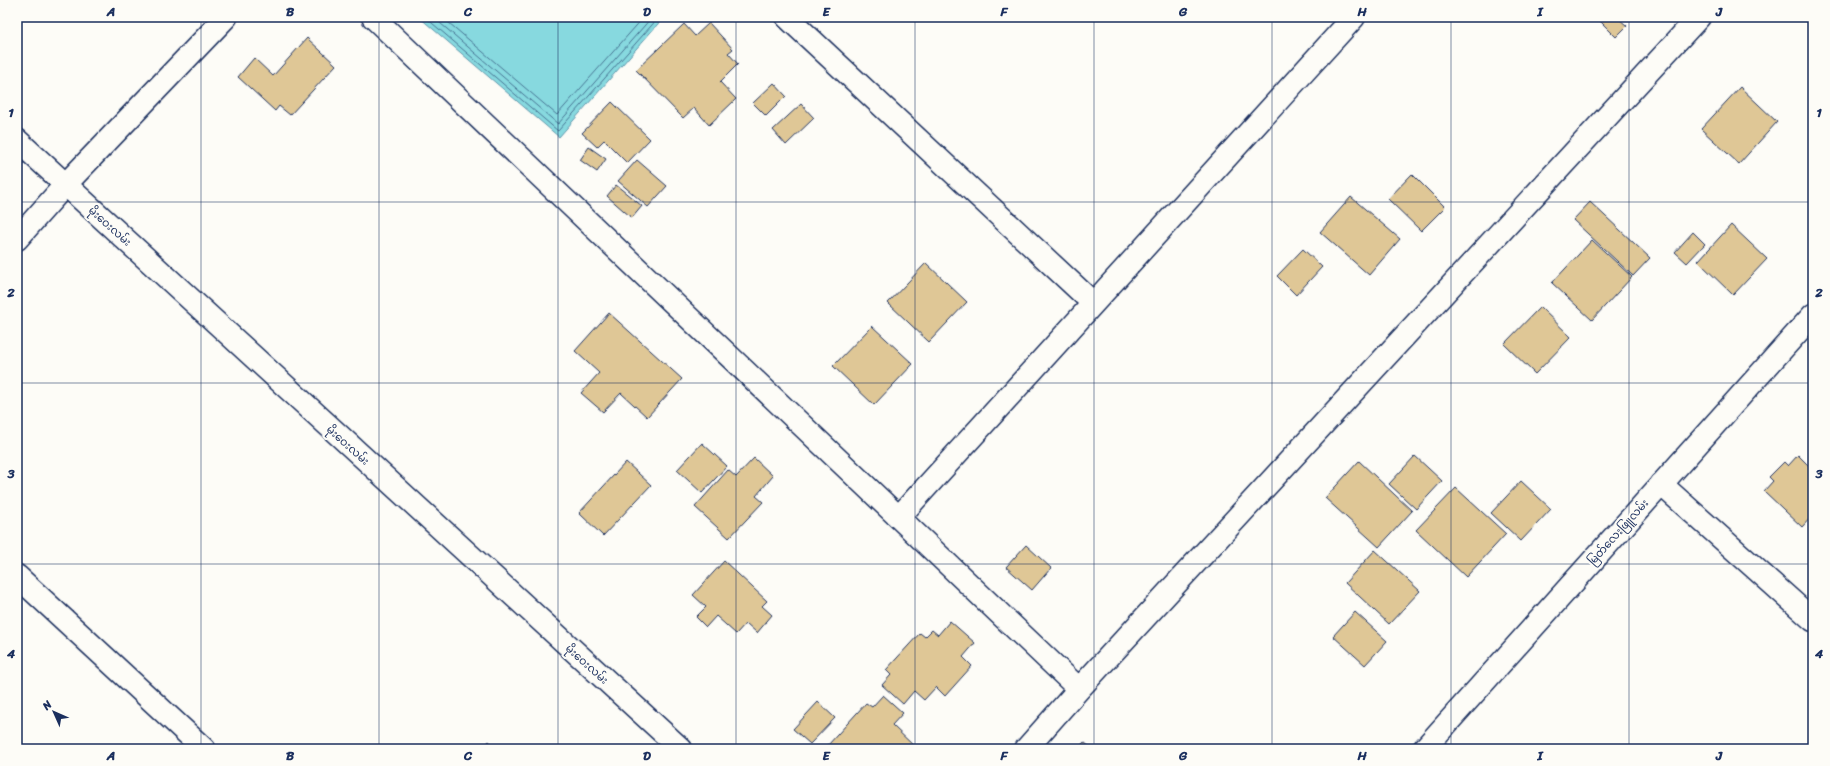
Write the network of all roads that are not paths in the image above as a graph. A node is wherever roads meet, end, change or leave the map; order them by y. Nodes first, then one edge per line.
1 (226, 17) edge
2 (373, 17) edge
3 (787, 17) edge
4 (1354, 17) edge
5 (1699, 17) edge
6 (17, 140) edge
7 (65, 185) junction
8 (17, 239) edge
9 (1093, 303) junction
10 (1813, 315) edge
11 (1661, 484) junction
12 (899, 517) junction
13 (17, 576) edge
14 (1813, 620) edge
15 (1079, 688) junction
16 (678, 748) edge
17 (204, 749) edge
18 (1026, 749) edge
19 (1424, 749) edge

1 - 7 street
2 - 12 street
3 - 9 street
4 - 9 street
5 - 15 street
6 - 7 street, မိုးဝေးလမ်း
7 - 8 street
7 - 16 street, မိုးဝေးလမ်း
9 - 12 street
10 - 11 street, မြတ်လေးဖြူလမ်း
11 - 14 street
11 - 19 street, မြတ်လေးဖြူလမ်း
12 - 15 street
13 - 17 street
15 - 18 street

